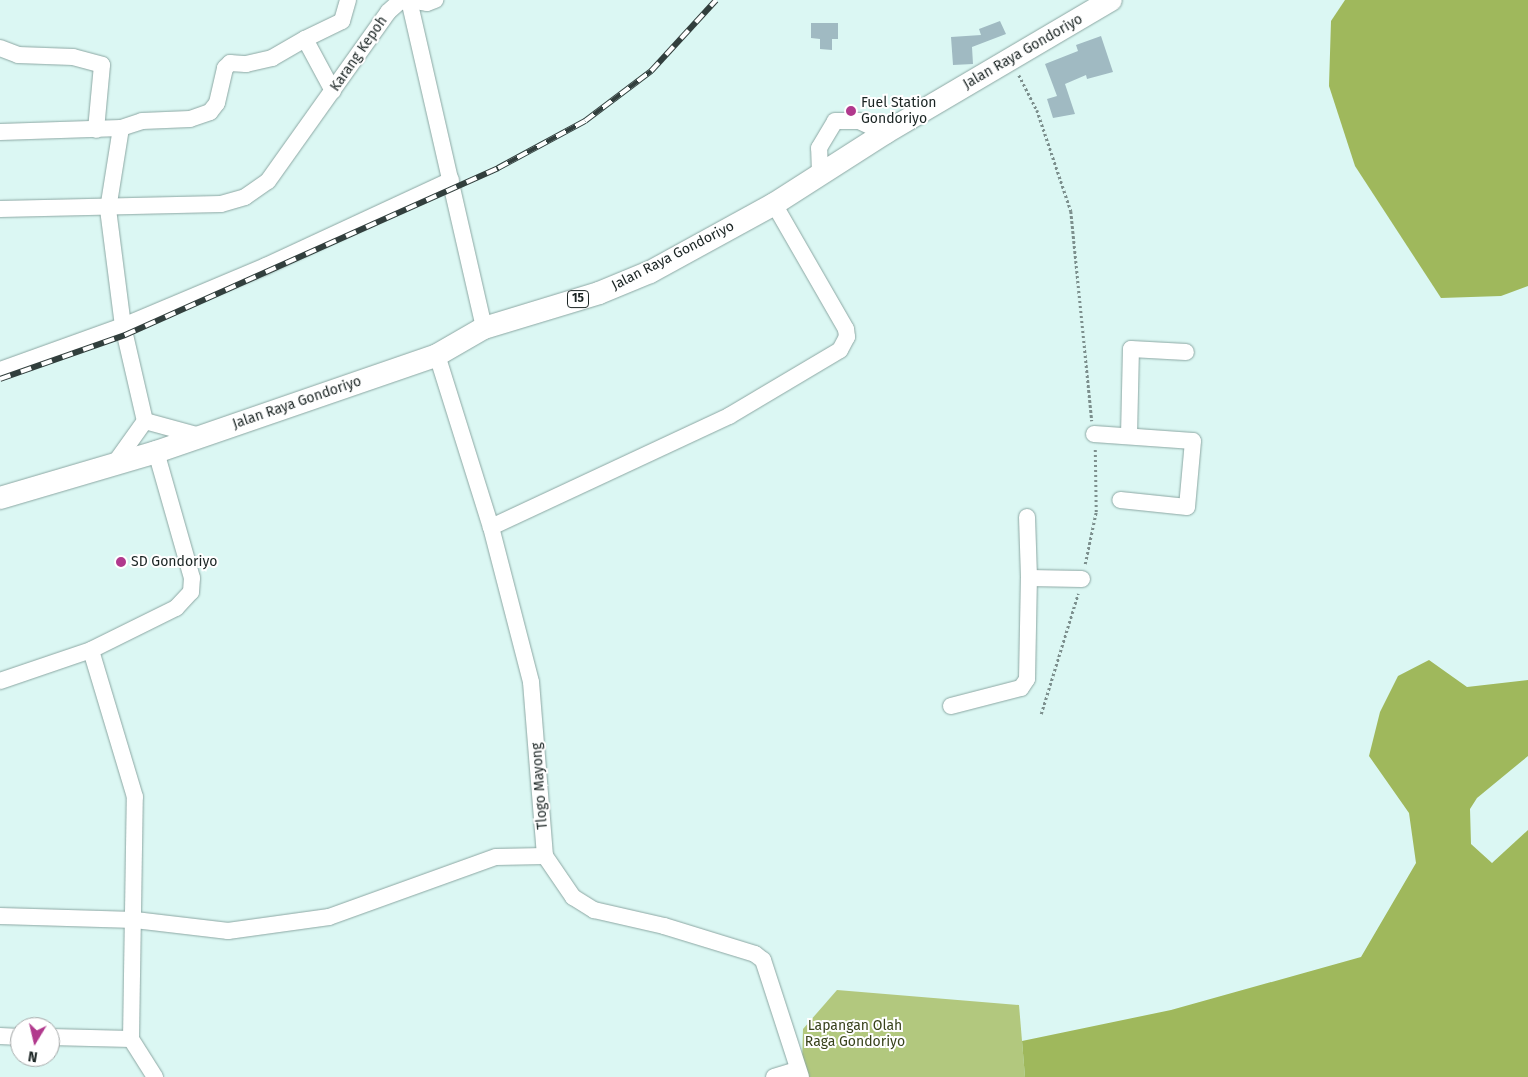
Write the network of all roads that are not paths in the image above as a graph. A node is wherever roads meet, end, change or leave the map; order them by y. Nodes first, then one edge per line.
1 (348, 0) edge
2 (409, 0) edge
3 (435, 0) edge
4 (1111, 0) edge
5 (305, 39) junction
6 (0, 48) edge
7 (333, 91) junction
8 (121, 128) junction
9 (96, 130) junction
10 (0, 132) edge
11 (885, 133) junction
12 (820, 173) junction
13 (450, 180) junction
14 (774, 204) junction
15 (108, 208) junction
16 (0, 209) edge
17 (123, 326) junction
18 (484, 328) junction
19 (1186, 352) dead end
20 (437, 355) junction
21 (0, 370) edge
22 (145, 421) junction
23 (1094, 434) road end
24 (200, 436) junction
25 (1129, 436) junction
26 (156, 452) junction
27 (115, 463) junction
28 (0, 498) edge
29 (1120, 500) dead end
30 (1027, 517) dead end
31 (491, 528) junction
32 (1029, 578) junction
33 (1082, 579) road end
34 (91, 650) junction
35 (0, 680) edge
36 (951, 706) dead end
37 (545, 856) junction
38 (0, 916) edge
39 (134, 920) junction
40 (60, 1037) edge
41 (131, 1039) junction
42 (799, 1073) edge
43 (155, 1077) edge
44 (774, 1077) edge

1 - 5 street
2 - 3 street
2 - 7 street, Karang Kepoh
2 - 13 street
4 - 11 highway, Jalan Raya Gondoriyo / 15
5 - 7 street
5 - 8 street
6 - 9 street
7 - 15 street, Karang Kepoh
8 - 9 street
8 - 15 street
9 - 10 street
11 - 12 highway, Jalan Raya Gondoriyo / 15
11 - 12 street
12 - 14 highway, Jalan Raya Gondoriyo / 15
13 - 17 street
13 - 18 street
14 - 18 highway, Jalan Raya Gondoriyo / 15
14 - 31 street
15 - 16 street, Karang Kepoh
15 - 17 street
17 - 21 street
17 - 22 street
18 - 20 highway, Jalan Raya Gondoriyo / 15
19 - 25 street
20 - 24 highway, Jalan Raya Gondoriyo / 15
20 - 31 street, Tlogo Mayong
22 - 24 street
22 - 27 street
23 - 25 street
24 - 26 highway, Jalan Raya Gondoriyo / 15
25 - 29 street
26 - 27 highway, Jalan Raya Gondoriyo / 15
26 - 34 street
27 - 28 highway, Jalan Raya Gondoriyo / 15
30 - 32 street
31 - 37 street, Tlogo Mayong
32 - 33 street
32 - 36 street
34 - 35 street
34 - 39 street
37 - 39 street
37 - 42 street, Tlogo Mayong
38 - 39 street
39 - 41 street
40 - 41 street
41 - 43 street
42 - 44 street

